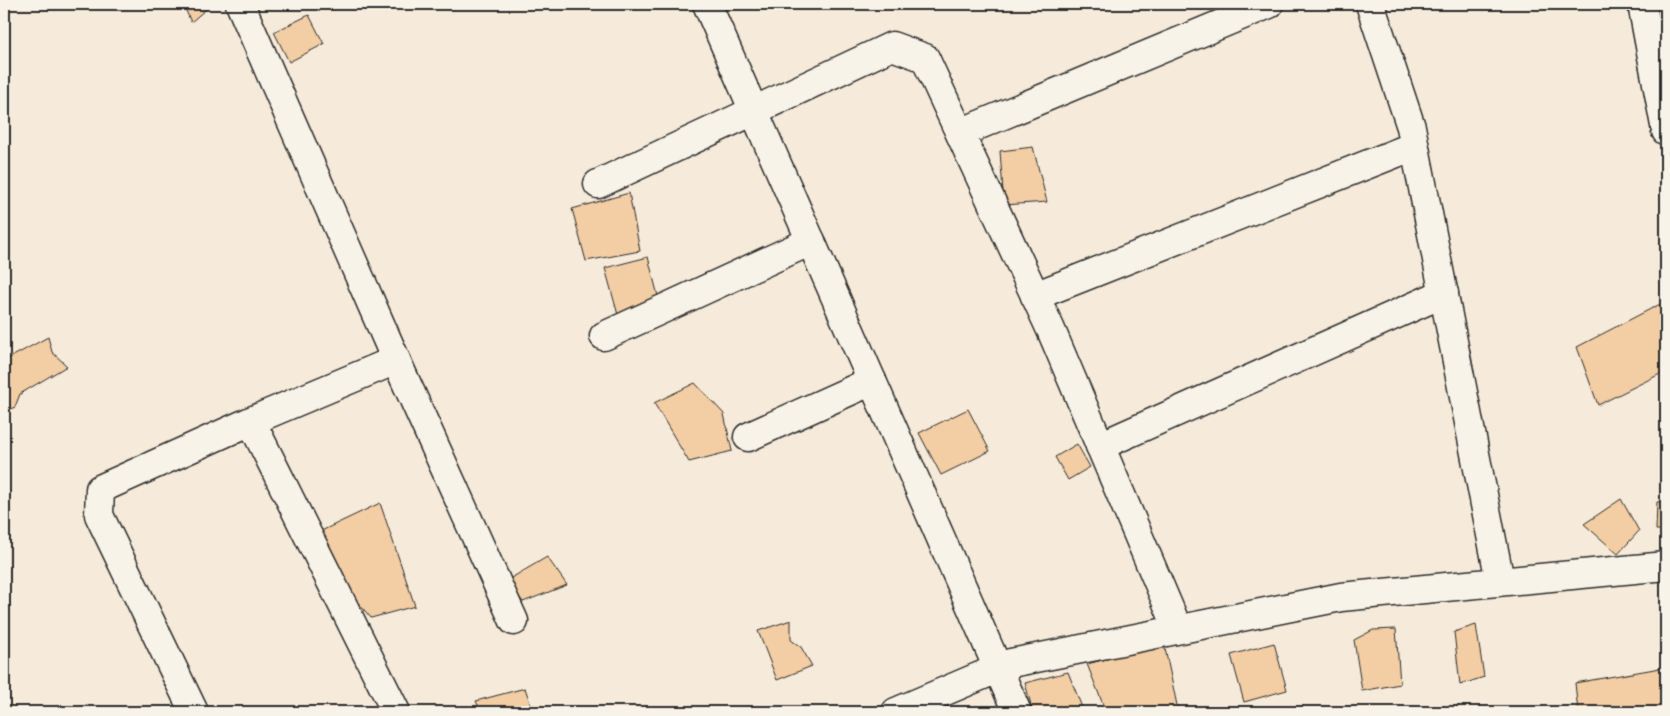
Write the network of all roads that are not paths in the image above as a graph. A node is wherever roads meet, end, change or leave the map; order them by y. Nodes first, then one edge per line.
1 (240, 4) edge
2 (707, 4) edge
3 (1269, 4) edge
4 (1370, 4) edge
5 (1642, 4) edge
6 (754, 110) junction
7 (1666, 131) edge
8 (960, 133) junction
9 (1414, 146) junction
10 (598, 184) dead end
11 (811, 241) junction
12 (1444, 293) junction
13 (1035, 296) junction
14 (604, 336) dead end
15 (396, 360) junction
16 (872, 381) junction
17 (251, 421) junction
18 (748, 437) dead end
19 (1100, 446) junction
20 (1666, 566) edge
21 (1500, 582) junction
22 (514, 620) dead end
23 (1178, 629) junction
24 (998, 668) junction
25 (194, 712) edge
26 (396, 712) edge
27 (896, 712) edge
28 (1017, 712) edge

1 - 15 street
2 - 6 street
3 - 8 street
4 - 9 street
5 - 7 street
6 - 8 street
6 - 10 street
6 - 11 street
8 - 13 street
9 - 12 street
9 - 13 street
11 - 14 street
11 - 16 street
12 - 19 street
12 - 21 street
13 - 19 street
15 - 17 street
15 - 22 street
16 - 18 street
16 - 24 street
17 - 25 street
17 - 26 street
19 - 23 street
20 - 21 street
21 - 23 street
23 - 24 street
24 - 27 street
24 - 28 street

